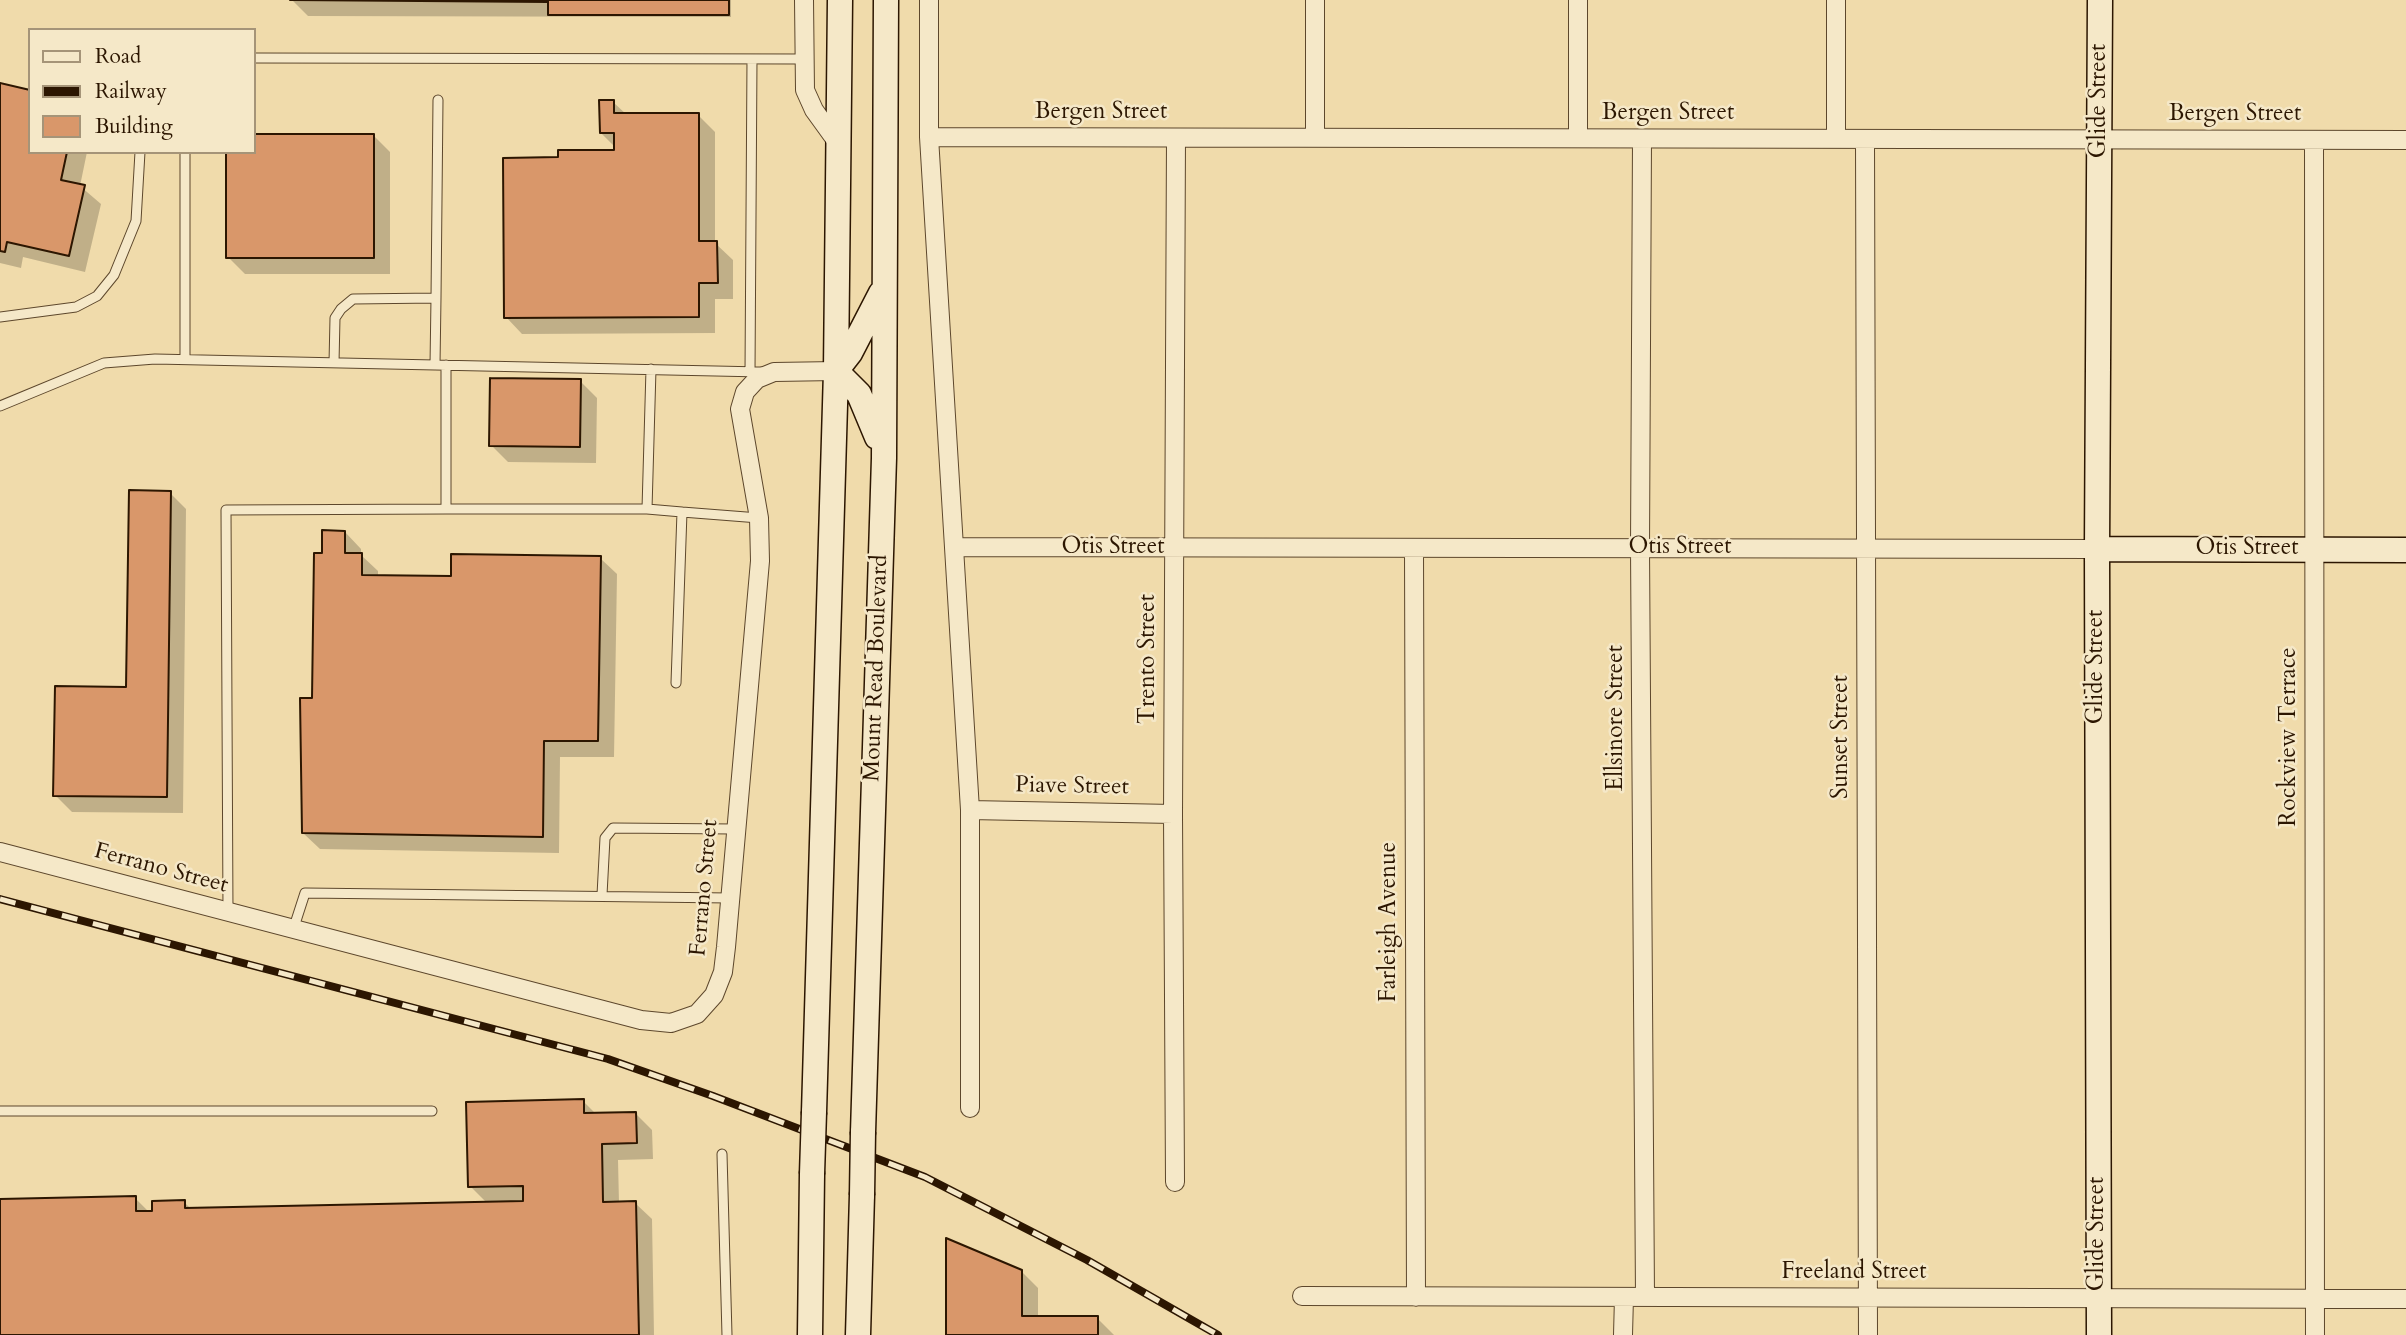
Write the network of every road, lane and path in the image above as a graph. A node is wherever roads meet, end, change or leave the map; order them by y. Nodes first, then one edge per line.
1 (804, 0) edge
2 (840, 0) edge
3 (886, 0) edge
4 (929, 0) edge
5 (1315, 0) edge
6 (1578, 0) edge
7 (1836, 0) edge
8 (2100, 0) edge
9 (256, 58) edge
10 (752, 59) junction
11 (804, 59) junction
12 (438, 100) dead end
13 (929, 137) junction
14 (1176, 138) junction
15 (1315, 138) junction
16 (1578, 138) junction
17 (1642, 139) junction
18 (1836, 139) junction
19 (1865, 139) junction
20 (2101, 139) junction
21 (2314, 139) junction
22 (2406, 140) edge
23 (840, 146) junction
24 (140, 154) edge
25 (185, 154) edge
26 (884, 286) junction
27 (436, 298) junction
28 (0, 317) edge
29 (185, 359) junction
30 (334, 363) junction
31 (435, 365) junction
32 (446, 365) junction
33 (651, 369) junction
34 (836, 371) junction
35 (750, 372) junction
36 (774, 372) junction
37 (0, 406) edge
38 (884, 458) junction
39 (446, 509) junction
40 (647, 509) junction
41 (682, 512) junction
42 (759, 518) junction
43 (954, 547) junction
44 (1174, 548) junction
45 (1414, 548) junction
46 (1640, 548) junction
47 (1866, 549) junction
48 (2097, 549) junction
49 (2314, 549) junction
50 (2406, 550) edge
51 (676, 683) dead end
52 (970, 810) junction
53 (1172, 814) junction
54 (734, 829) junction
55 (0, 852) edge
56 (602, 895) junction
57 (730, 898) junction
58 (229, 913) junction
59 (293, 930) junction
60 (970, 1108) dead end
61 (0, 1111) edge
62 (432, 1111) dead end
63 (722, 1154) dead end
64 (1175, 1182) dead end
65 (1302, 1296) dead end
66 (1416, 1297) junction
67 (1624, 1297) junction
68 (1645, 1297) junction
69 (1868, 1298) junction
70 (2099, 1298) junction
71 (2314, 1299) junction
72 (2406, 1299) edge
73 (727, 1335) edge
74 (810, 1335) edge
75 (858, 1335) edge
76 (1623, 1335) edge
77 (1868, 1335) edge
78 (2099, 1335) edge
79 (2315, 1335) edge

1 - 11 street
2 - 23 main road
3 - 26 main road, Mount Read Boulevard
4 - 13 street
5 - 15 street
6 - 16 street
7 - 18 street
8 - 20 main road, Glide Street
9 - 10 lane
10 - 11 lane
10 - 35 lane
11 - 23 street
12 - 27 lane
13 - 14 street, Bergen Street
13 - 43 street
14 - 15 street, Bergen Street
14 - 44 street, Trento Street
15 - 16 street, Bergen Street
16 - 17 street, Bergen Street
17 - 18 street, Bergen Street
17 - 46 street, Ellsinore Street
18 - 19 street, Bergen Street
19 - 20 street, Bergen Street
19 - 47 street, Sunset Street
20 - 21 street, Bergen Street
20 - 48 main road, Glide Street
21 - 22 street, Bergen Street
21 - 49 street, Rockview Terrace
23 - 34 main road
24 - 28 lane
25 - 29 lane
26 - 34 main road
26 - 38 main road, Mount Read Boulevard
27 - 30 lane
27 - 31 lane
29 - 30 lane
29 - 37 lane
30 - 31 lane
31 - 32 lane
32 - 33 lane
32 - 39 lane
33 - 35 lane
33 - 40 lane
34 - 36 street
34 - 38 main road
34 - 74 main road, bridge
35 - 36 lane
36 - 42 street, Ferrano Street
38 - 75 main road, Mount Read Boulevard, bridge
39 - 40 lane
39 - 58 lane
40 - 41 lane
41 - 42 lane
41 - 51 lane
42 - 54 street, Ferrano Street
43 - 44 street, Otis Street
43 - 52 street
44 - 45 street, Otis Street
44 - 53 street, Trento Street
45 - 46 street, Otis Street
45 - 66 street, Farleigh Avenue
46 - 47 street, Otis Street
46 - 68 street, Ellsinore Street
47 - 48 street, Otis Street
47 - 69 street, Sunset Street
48 - 49 main road, Otis Street
48 - 70 main road, Glide Street
49 - 50 main road, Otis Street
49 - 71 street, Rockview Terrace
52 - 53 street, Piave Street
52 - 60 street
53 - 64 street, Trento Street
54 - 56 lane
54 - 57 street, Ferrano Street
55 - 58 street, Ferrano Street
56 - 57 lane
56 - 59 lane
57 - 59 street, Ferrano Street
58 - 59 street, Ferrano Street
61 - 62 lane
63 - 73 lane
65 - 66 street, Freeland Street
66 - 67 street, Freeland Street
67 - 68 street, Freeland Street
67 - 76 street
68 - 69 street, Freeland Street
69 - 70 street, Freeland Street
69 - 77 street, Sunset Street
70 - 71 street, Freeland Street
70 - 78 main road, Glide Street
71 - 72 street, Freeland Street
71 - 79 street, Rockview Terrace

